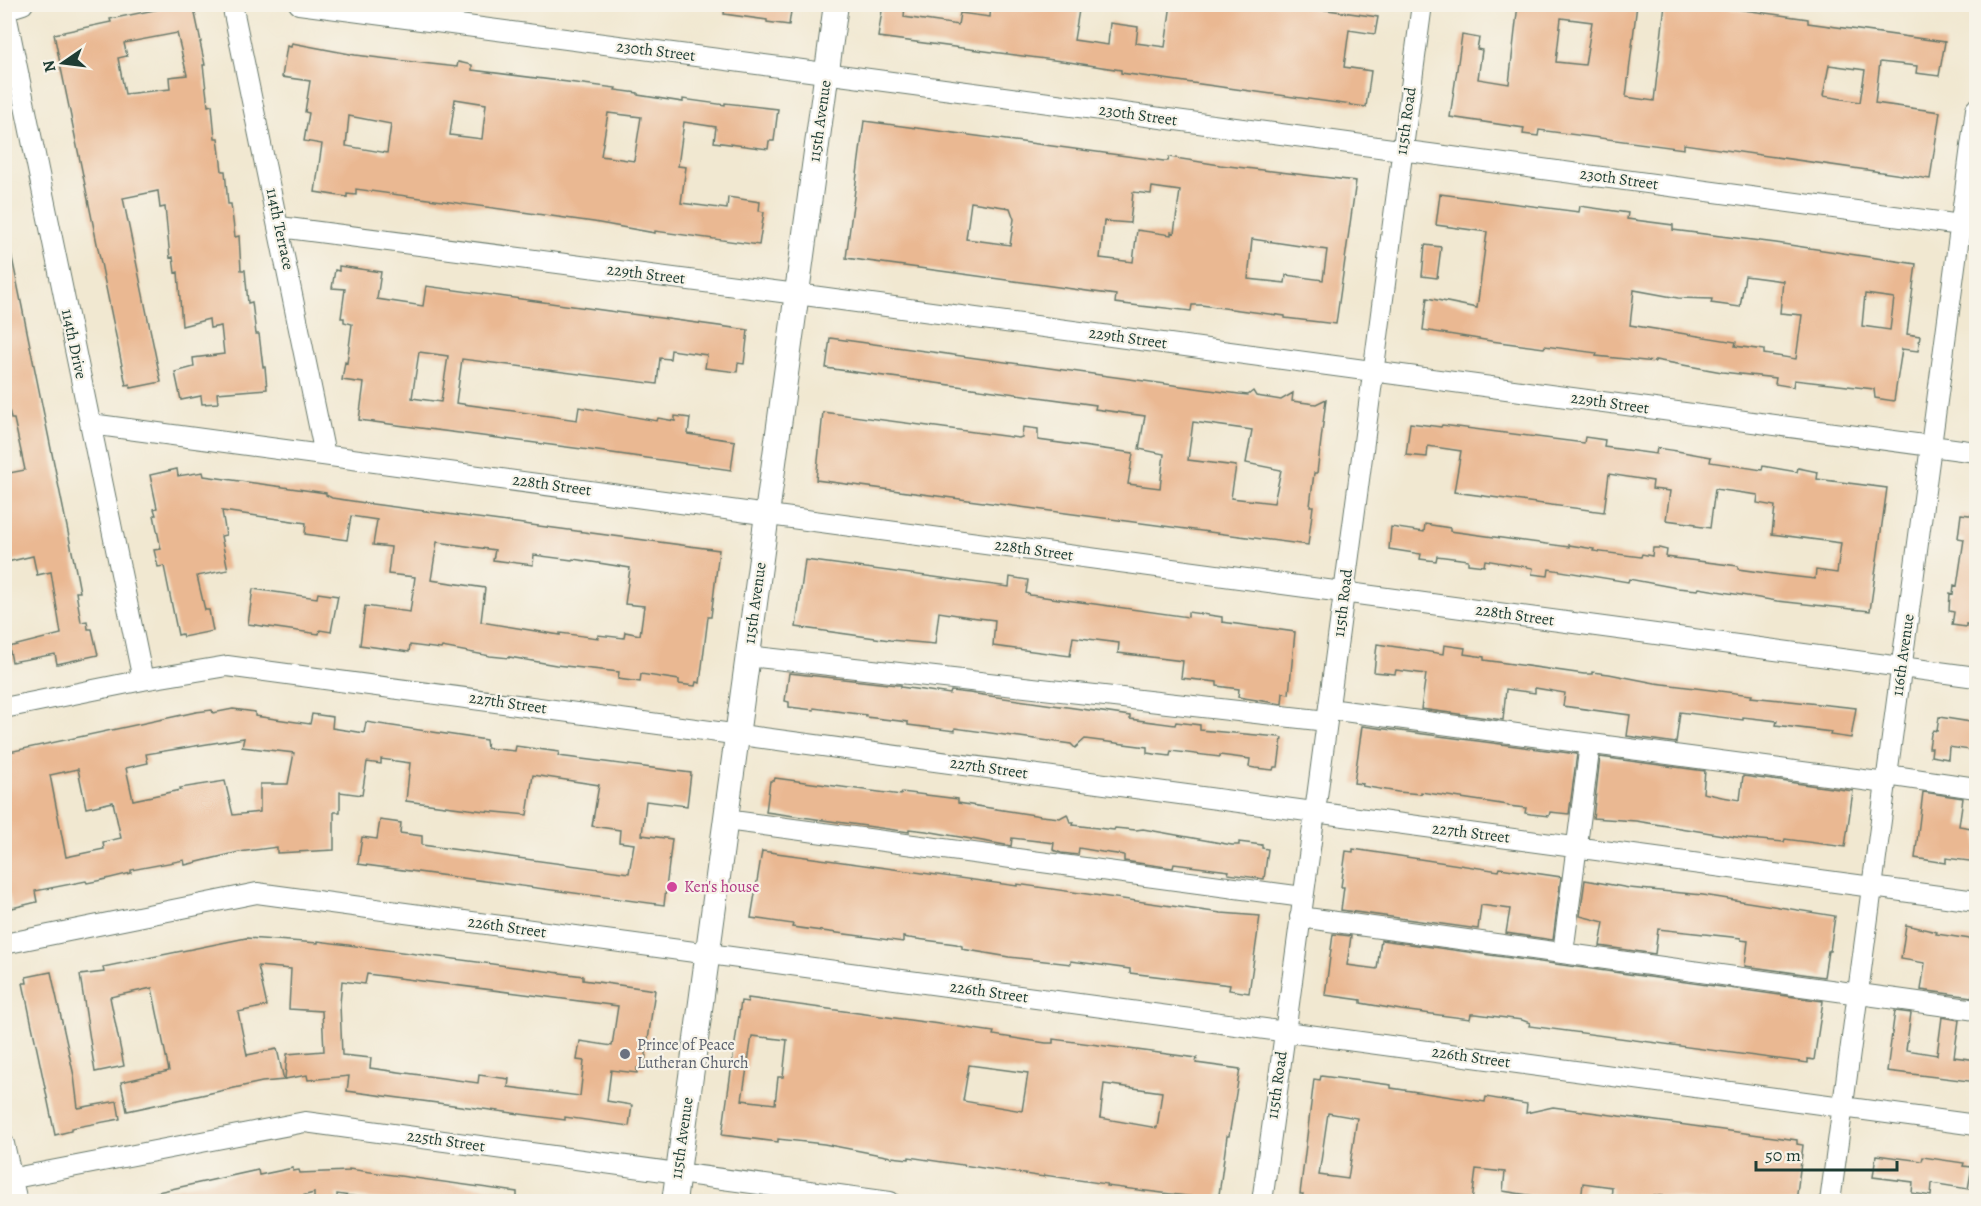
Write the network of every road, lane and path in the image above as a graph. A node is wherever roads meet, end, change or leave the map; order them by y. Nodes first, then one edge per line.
1 (22, 4) edge
2 (232, 4) edge
3 (299, 4) edge
4 (836, 4) edge
5 (1422, 4) edge
6 (5, 10) edge
7 (826, 73) junction
8 (1977, 109) edge
9 (1402, 151) junction
10 (1969, 226) edge
11 (280, 228) junction
12 (797, 294) junction
13 (1373, 371) junction
14 (91, 424) junction
15 (1931, 446) junction
16 (1977, 452) edge
17 (325, 455) junction
18 (767, 514) junction
19 (1344, 591) junction
20 (748, 656) junction
21 (1902, 667) junction
22 (1977, 677) edge
23 (143, 680) junction
24 (4, 708) edge
25 (1328, 715) junction
26 (738, 734) junction
27 (1590, 744) junction
28 (1887, 779) junction
29 (1977, 788) edge
30 (1315, 812) junction
31 (726, 820) junction
32 (1576, 847) junction
33 (1872, 886) junction
34 (1303, 897) junction
35 (1977, 901) edge
36 (1300, 917) junction
37 (4, 944) edge
38 (1563, 953) junction
39 (707, 954) junction
40 (1858, 993) junction
41 (1977, 1010) edge
42 (1284, 1032) junction
43 (1843, 1107) junction
44 (1977, 1125) edge
45 (4, 1144) edge
46 (678, 1172) junction
47 (8, 1179) edge
48 (17, 1202) edge
49 (674, 1202) edge
50 (890, 1202) edge
51 (1262, 1202) edge
52 (1830, 1202) edge

1 - 6 street
2 - 11 street, 114th Terrace
3 - 7 street, 230th Street
4 - 7 main road, 115th Avenue
5 - 9 street, 115th Road
6 - 14 street, 114th Drive
7 - 9 street, 230th Street
7 - 12 main road, 115th Avenue
8 - 10 street, 116th Avenue
9 - 10 street, 230th Street
9 - 13 street, 115th Road
10 - 15 street, 116th Avenue
11 - 12 street, 229th Street
11 - 17 street, 114th Terrace
12 - 13 street, 229th Street
12 - 18 main road, 115th Avenue
13 - 15 street, 229th Street
13 - 19 street, 115th Road
14 - 17 street, 228th Street
14 - 23 street, 114th Drive
15 - 16 street, 229th Street
15 - 21 street, 116th Avenue
17 - 18 street, 228th Street
18 - 19 street, 228th Street
18 - 20 main road, 115th Avenue
19 - 21 street, 228th Street
19 - 25 street, 115th Road
20 - 25 street
20 - 26 main road, 115th Avenue
21 - 22 street, 228th Street
21 - 28 street, 116th Avenue
23 - 24 street, 227th Street
23 - 26 street, 227th Street
25 - 27 street
25 - 30 street, 115th Road
26 - 30 street, 227th Street
26 - 31 main road, 115th Avenue
27 - 28 street
27 - 32 street
28 - 29 street
28 - 33 street, 116th Avenue
30 - 32 street, 227th Street
30 - 34 street, 115th Road
31 - 34 street
31 - 39 main road, 115th Avenue
32 - 33 street, 227th Street
32 - 38 street
33 - 35 street, 227th Street
33 - 40 street, 116th Avenue
34 - 36 street, 115th Road
36 - 38 street
36 - 42 street, 115th Road
37 - 39 street, 226th Street
38 - 40 street
39 - 42 street, 226th Street
39 - 46 main road, 115th Avenue
40 - 41 street
40 - 43 street, 116th Avenue
42 - 43 street, 226th Street
42 - 51 street, 115th Road
43 - 44 street, 226th Street
43 - 52 street, 116th Avenue
45 - 47 street
46 - 47 street, 225th Street
46 - 49 main road, 115th Avenue
46 - 50 street, 225th Street
47 - 48 street

